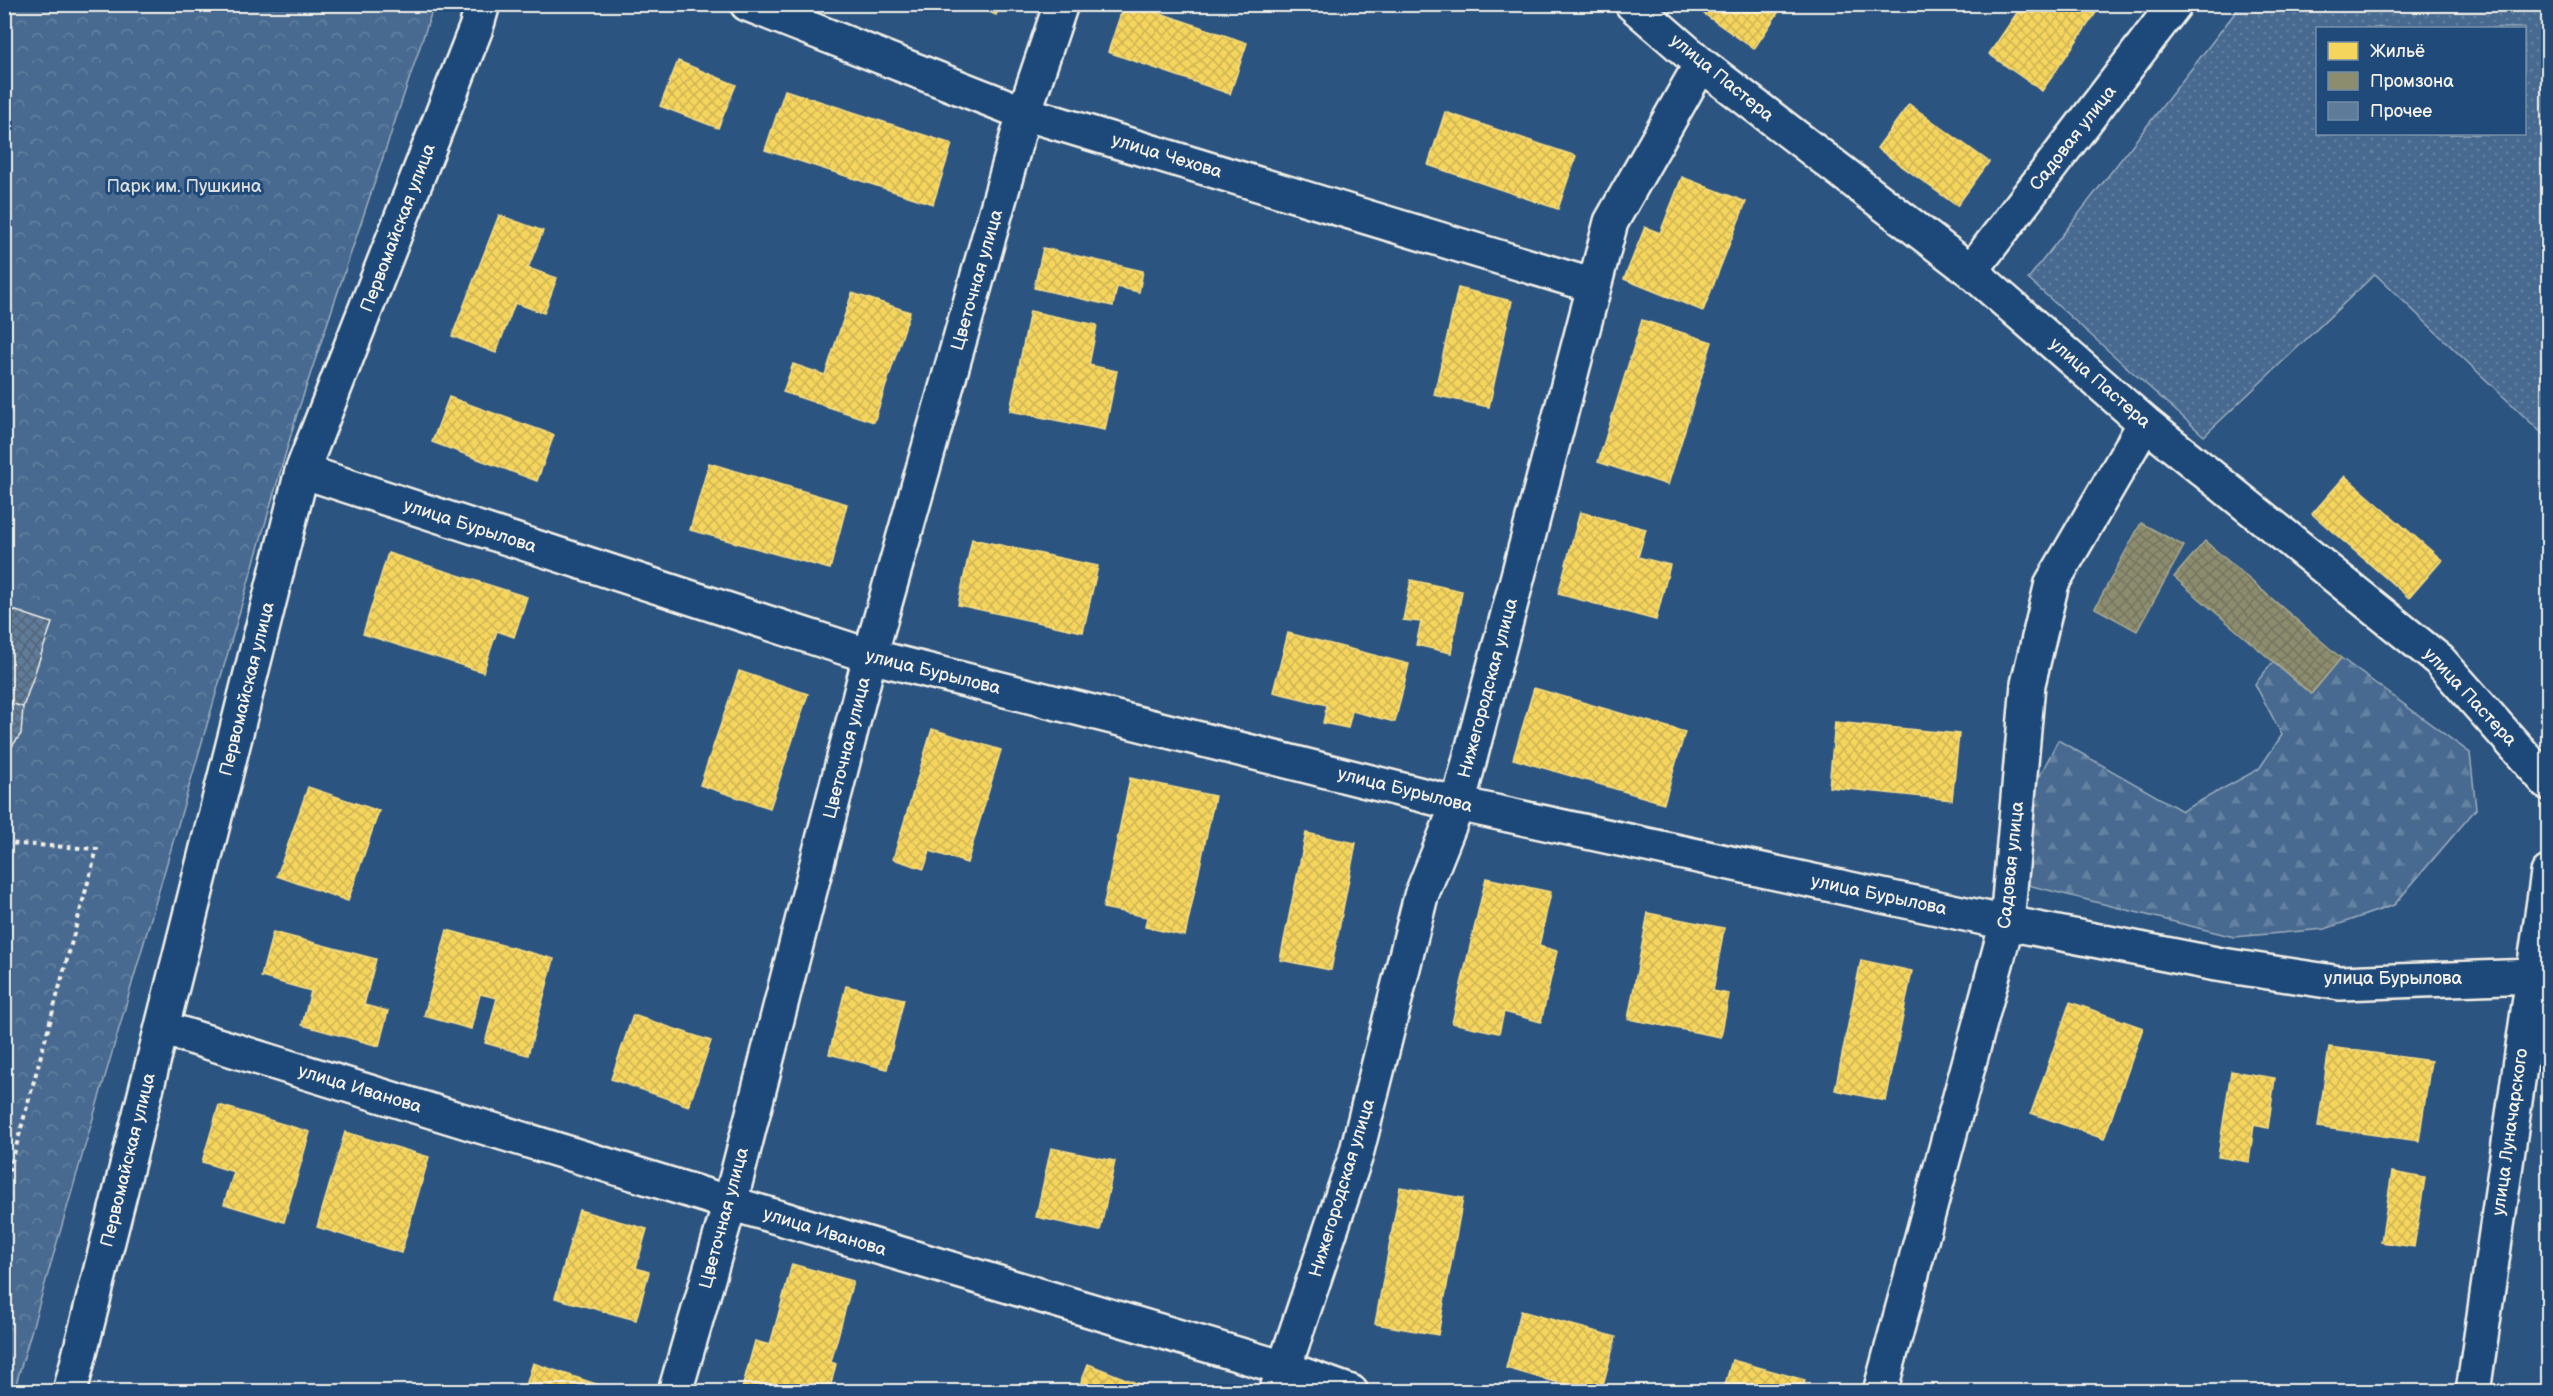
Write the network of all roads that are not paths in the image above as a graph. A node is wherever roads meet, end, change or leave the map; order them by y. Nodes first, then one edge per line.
1 (483, 4) edge
2 (747, 4) edge
3 (1061, 4) edge
4 (1632, 4) edge
5 (2175, 4) edge
6 (1701, 64) junction
7 (1024, 113) junction
8 (1971, 271) junction
9 (1594, 286) junction
10 (2145, 423) junction
11 (302, 471) junction
12 (870, 656) junction
13 (2548, 783) edge
14 (1458, 804) junction
15 (2548, 873) edge
16 (2007, 923) junction
17 (2541, 977) edge
18 (162, 1028) junction
19 (730, 1203) junction
20 (1280, 1380) edge
21 (70, 1392) edge
22 (675, 1392) edge
23 (1351, 1392) edge
24 (1880, 1392) edge
25 (2473, 1392) edge

1 - 11 street, Первомайская улица
2 - 7 street, улица Чехова
3 - 7 street, Цветочная улица
4 - 6 street, улица Пастера
5 - 8 street, Садовая улица
6 - 8 street, улица Пастера
6 - 9 street, Нижегородская улица
7 - 9 street, улица Чехова
7 - 12 street, Цветочная улица
8 - 10 street, улица Пастера
9 - 14 street, Нижегородская улица
10 - 13 street, улица Пастера
10 - 16 street, Садовая улица
11 - 12 street, улица Бурылова
11 - 18 street, Первомайская улица
12 - 14 street, улица Бурылова
12 - 19 street, Цветочная улица
14 - 16 street, улица Бурылова
14 - 20 street, Нижегородская улица
15 - 17 street, улица Луначарского
16 - 17 street, улица Бурылова
16 - 24 street, Садовая улица
17 - 25 street, улица Луначарского
18 - 19 street, улица Иванова
18 - 21 street, Первомайская улица
19 - 20 street, улица Иванова
19 - 22 street, Цветочная улица
20 - 23 street, улица Иванова

